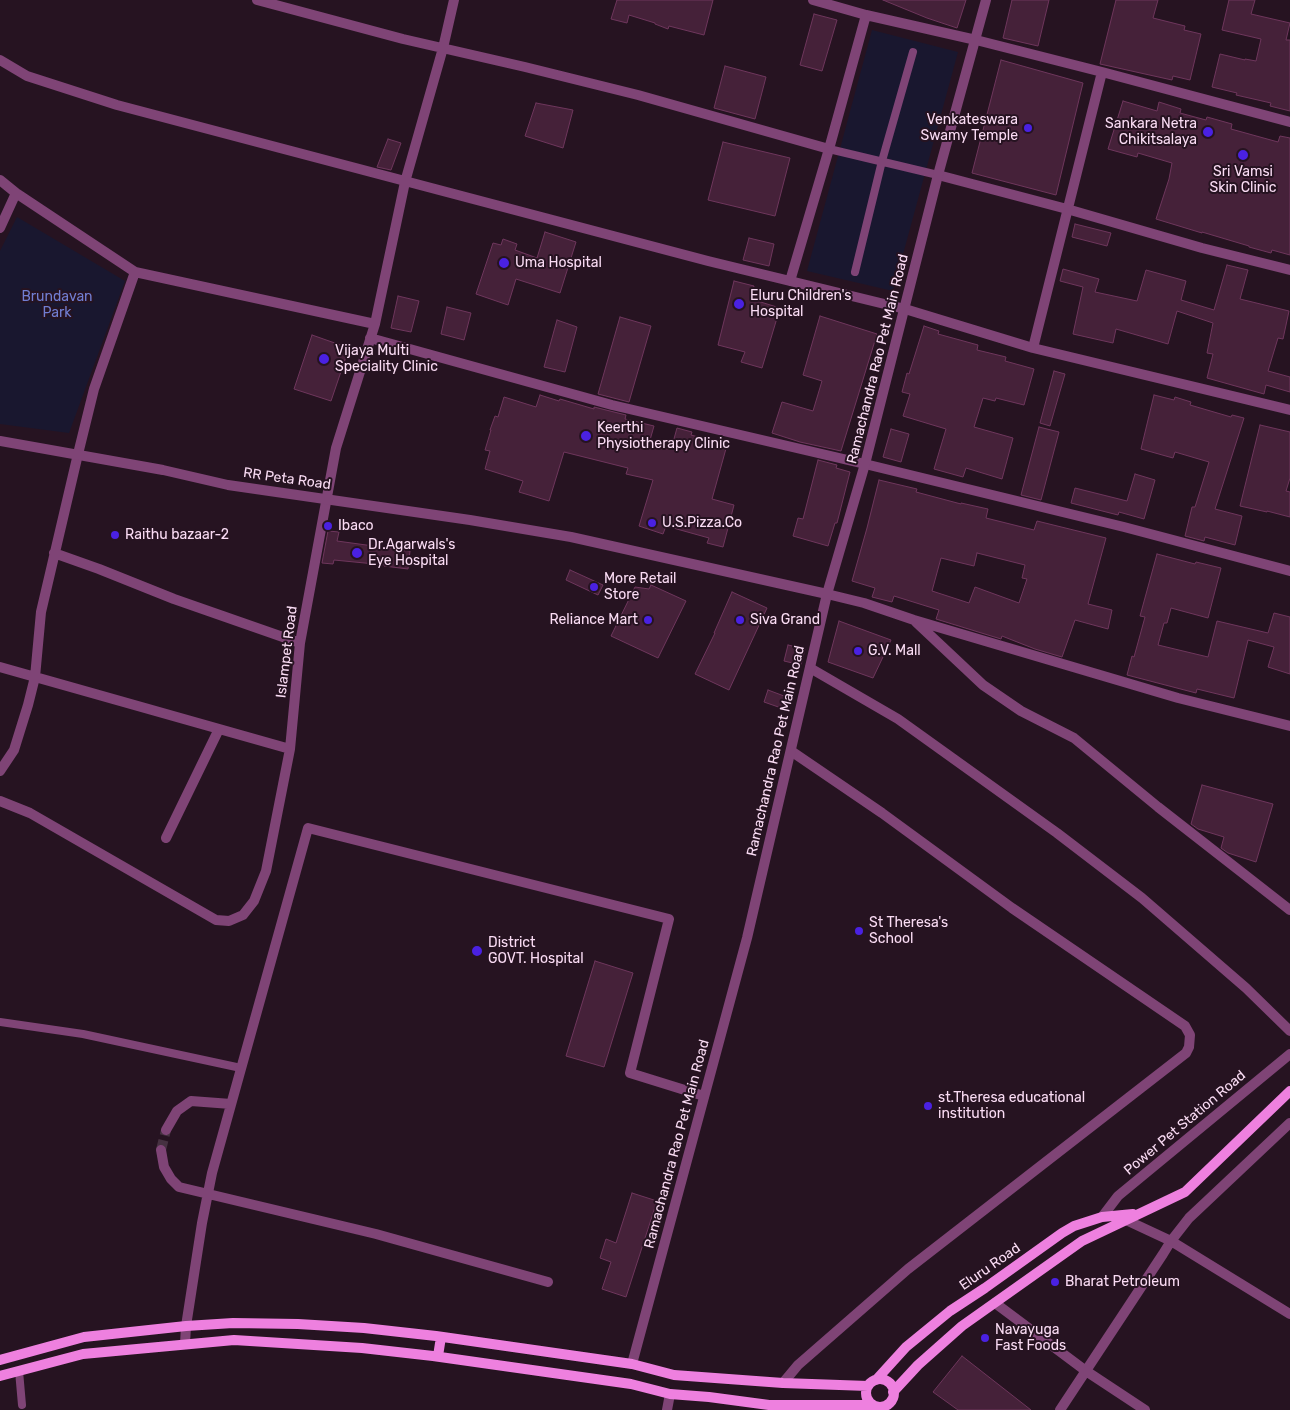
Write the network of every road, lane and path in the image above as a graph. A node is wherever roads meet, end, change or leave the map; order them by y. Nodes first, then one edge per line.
1 (257, 0) edge
2 (454, 0) edge
3 (813, 0) edge
4 (986, 0) edge
5 (866, 14) junction
6 (976, 40) junction
7 (443, 48) junction
8 (913, 52) dead end
9 (0, 60) edge
10 (1102, 72) junction
11 (1290, 122) edge
12 (829, 149) junction
13 (882, 161) junction
14 (938, 175) junction
15 (0, 180) edge
16 (404, 182) junction
17 (16, 192) junction
18 (1067, 209) junction
19 (0, 228) edge
20 (1290, 270) edge
21 (135, 272) junction
22 (855, 272) dead end
23 (790, 281) junction
24 (905, 309) junction
25 (375, 324) junction
26 (370, 338) junction
27 (1033, 348) junction
28 (1290, 410) edge
29 (0, 441) edge
30 (78, 454) junction
31 (865, 464) junction
32 (326, 499) junction
33 (54, 553) junction
34 (1290, 571) edge
35 (827, 594) junction
36 (914, 620) junction
37 (300, 642) junction
38 (0, 667) edge
39 (810, 668) junction
40 (35, 677) junction
41 (1290, 726) edge
42 (219, 729) junction
43 (290, 749) junction
44 (790, 751) junction
45 (0, 771) edge
46 (0, 801) edge
47 (166, 838) dead end
48 (1290, 910) edge
49 (0, 1022) edge
50 (1290, 1031) edge
51 (1290, 1054) edge
52 (241, 1068) junction
53 (1290, 1091) edge
54 (704, 1096) junction
55 (231, 1104) junction
56 (1290, 1123) edge
57 (166, 1130) tunnel mouth
58 (161, 1150) tunnel mouth
59 (208, 1193) junction
60 (1139, 1213) junction
61 (1102, 1217) junction
62 (1126, 1220) junction
63 (1074, 1226) junction
64 (1082, 1241) junction
65 (1171, 1241) junction
66 (548, 1282) dead end
67 (995, 1303) junction
68 (1289, 1312) edge
69 (186, 1326) junction
70 (441, 1337) junction
71 (185, 1344) junction
72 (438, 1356) junction
73 (0, 1360) edge
74 (632, 1364) junction
75 (19, 1371) junction
76 (1086, 1371) junction
77 (0, 1376) edge
78 (783, 1383) junction
79 (872, 1383) junction
80 (670, 1394) junction
81 (893, 1401) edge
82 (22, 1405) dead end
83 (876, 1407) edge
84 (666, 1410) edge
85 (1060, 1410) edge
86 (1144, 1410) edge

1 - 7 street
2 - 7 street, Islampet Road
3 - 5 street
4 - 6 street, Ramachandra Rao Pet Main Road
5 - 6 street
5 - 12 street
6 - 10 street
6 - 14 street, Ramachandra Rao Pet Main Road
7 - 12 street
7 - 16 street, Islampet Road
8 - 13 lane
9 - 16 street
10 - 11 street
10 - 18 street
12 - 13 lane
12 - 23 street
13 - 14 lane
13 - 22 lane
14 - 18 street
14 - 24 street, Ramachandra Rao Pet Main Road
15 - 17 street
16 - 23 street
16 - 25 street, Islampet Road
17 - 19 street
17 - 21 street
18 - 20 street
18 - 27 street
21 - 25 street
21 - 30 street
23 - 24 street
24 - 27 street
24 - 31 street, Ramachandra Rao Pet Main Road
25 - 26 street, Islampet Road
26 - 31 street
26 - 32 street, Islampet Road
27 - 28 street
29 - 30 street, RR Peta Road
30 - 32 street, RR Peta Road
30 - 33 street
31 - 34 street
31 - 35 street, Ramachandra Rao Pet Main Road
32 - 35 street, RR Peta Road
32 - 37 street, Islampet Road
33 - 37 street
33 - 40 street
35 - 36 street, RR Peta Road
35 - 39 street, Ramachandra Rao Pet Main Road
36 - 41 street, RR Peta Road
36 - 48 street
37 - 43 street, Islampet Road
38 - 40 street
39 - 44 street, Ramachandra Rao Pet Main Road
39 - 50 street
40 - 42 street
40 - 45 street
42 - 43 street
42 - 47 street
43 - 46 street, Islampet Road
44 - 54 street, Ramachandra Rao Pet Main Road
44 - 78 street
49 - 52 lane
51 - 61 street, Power Pet Station Road
52 - 54 street
52 - 55 street
53 - 60 main road, Eluru Road
54 - 74 street, Ramachandra Rao Pet Main Road
55 - 57 street
55 - 59 street
56 - 65 street
58 - 59 street
59 - 66 street
59 - 69 street
60 - 61 main road, Eluru Road
60 - 62 main road, Eluru Road
61 - 63 main road, Eluru Road
62 - 64 main road, Eluru Road
62 - 65 street
63 - 64 main road
63 - 79 main road, Eluru Road
64 - 67 main road, Eluru Road
65 - 68 street
65 - 76 street
67 - 76 street
67 - 81 main road, Eluru Road
69 - 70 main road
69 - 71 street
69 - 73 main road
70 - 72 main road
70 - 74 main road
71 - 72 main road
71 - 75 main road
72 - 80 main road
74 - 78 main road
75 - 77 main road
75 - 82 lane
76 - 85 street
76 - 86 street
78 - 79 main road
79 - 81 main road
79 - 83 main road
80 - 83 main road
80 - 84 street
81 - 83 main road, Eluru Road

